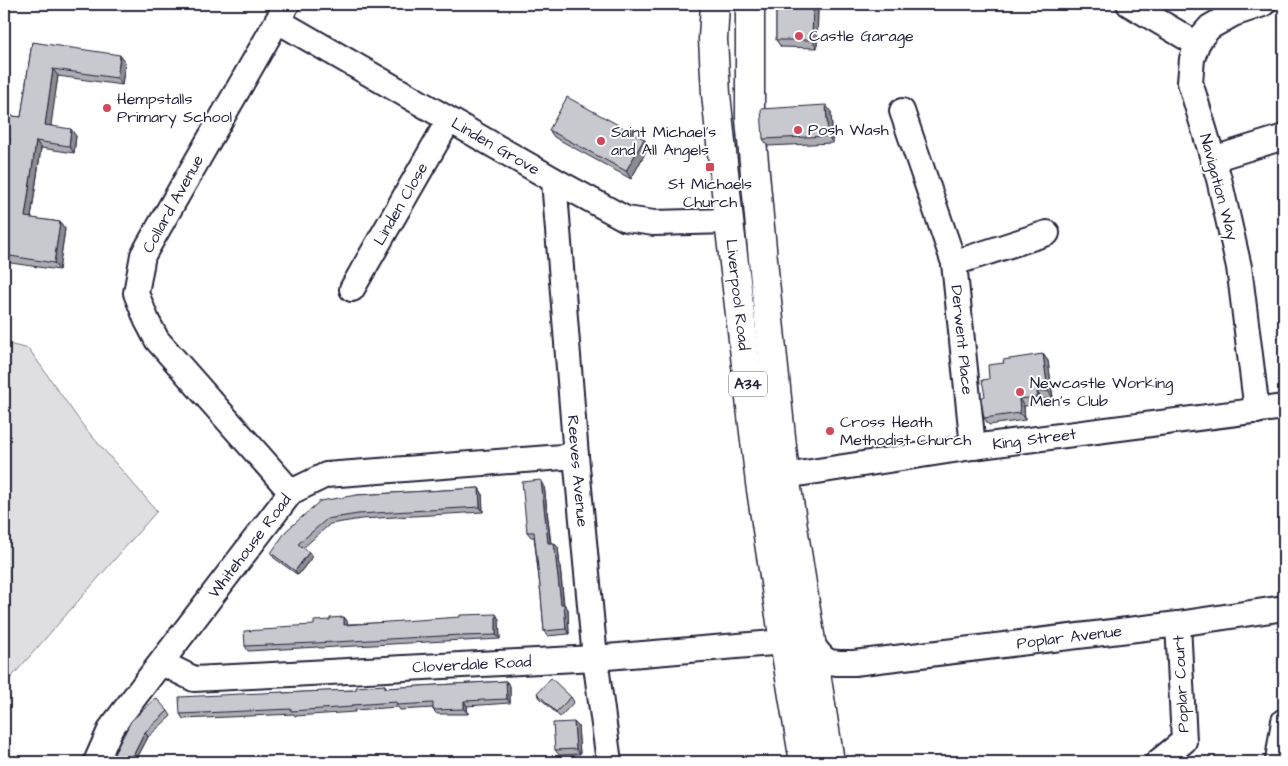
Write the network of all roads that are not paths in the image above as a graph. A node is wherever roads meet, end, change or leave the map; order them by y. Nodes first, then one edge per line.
1 (715, 4) edge
2 (1129, 4) edge
3 (1259, 4) edge
4 (745, 9) edge
5 (282, 12) edge
6 (1197, 44) junction
7 (902, 111) dead end
8 (449, 120) junction
9 (1284, 137) edge
10 (1213, 160) junction
11 (554, 180) junction
12 (729, 221) junction
13 (1047, 233) dead end
14 (954, 263) junction
15 (352, 289) dead end
16 (1284, 407) edge
17 (1257, 411) junction
18 (973, 447) junction
19 (576, 456) junction
20 (785, 476) junction
21 (291, 492) junction
22 (1284, 608) edge
23 (1178, 624) junction
24 (784, 642) junction
25 (811, 643) junction
26 (595, 658) junction
27 (162, 663) junction
28 (1284, 721) edge
29 (1278, 760) dead end
30 (96, 762) edge
31 (609, 762) edge
32 (804, 762) edge
33 (830, 762) edge
34 (1158, 762) edge

1 - 12 highway, Liverpool Road / A34
2 - 6 street
3 - 6 street, Navigation Way
4 - 20 highway, Liverpool Road / A34
5 - 8 street, Linden Grove
5 - 21 street, Collard Avenue
6 - 10 street, Navigation Way
7 - 14 street, Derwent Place
8 - 11 street, Linden Grove
8 - 15 street, Linden Close
9 - 10 street
10 - 17 street, Navigation Way
11 - 12 street, Linden Grove
11 - 19 street, Reeves Avenue
12 - 24 highway, Liverpool Road / A34
13 - 14 street, Derwent Place
14 - 18 street, Derwent Place
16 - 17 street, King Street
17 - 18 street, King Street
18 - 20 street, King Street
19 - 21 street, Whitehouse Road
19 - 26 street, Reeves Avenue
20 - 25 highway, Liverpool Road / A34
21 - 27 street, Whitehouse Road
22 - 23 street, Poplar Avenue
23 - 25 street, Poplar Avenue
23 - 34 street, Poplar Court
24 - 26 street, Cloverdale Road
24 - 32 highway, Liverpool Road / A34
25 - 33 highway, Liverpool Road / A34
26 - 27 street, Cloverdale Road
26 - 31 street, Reeves Avenue
27 - 30 street, Whitehouse Road
28 - 29 street

